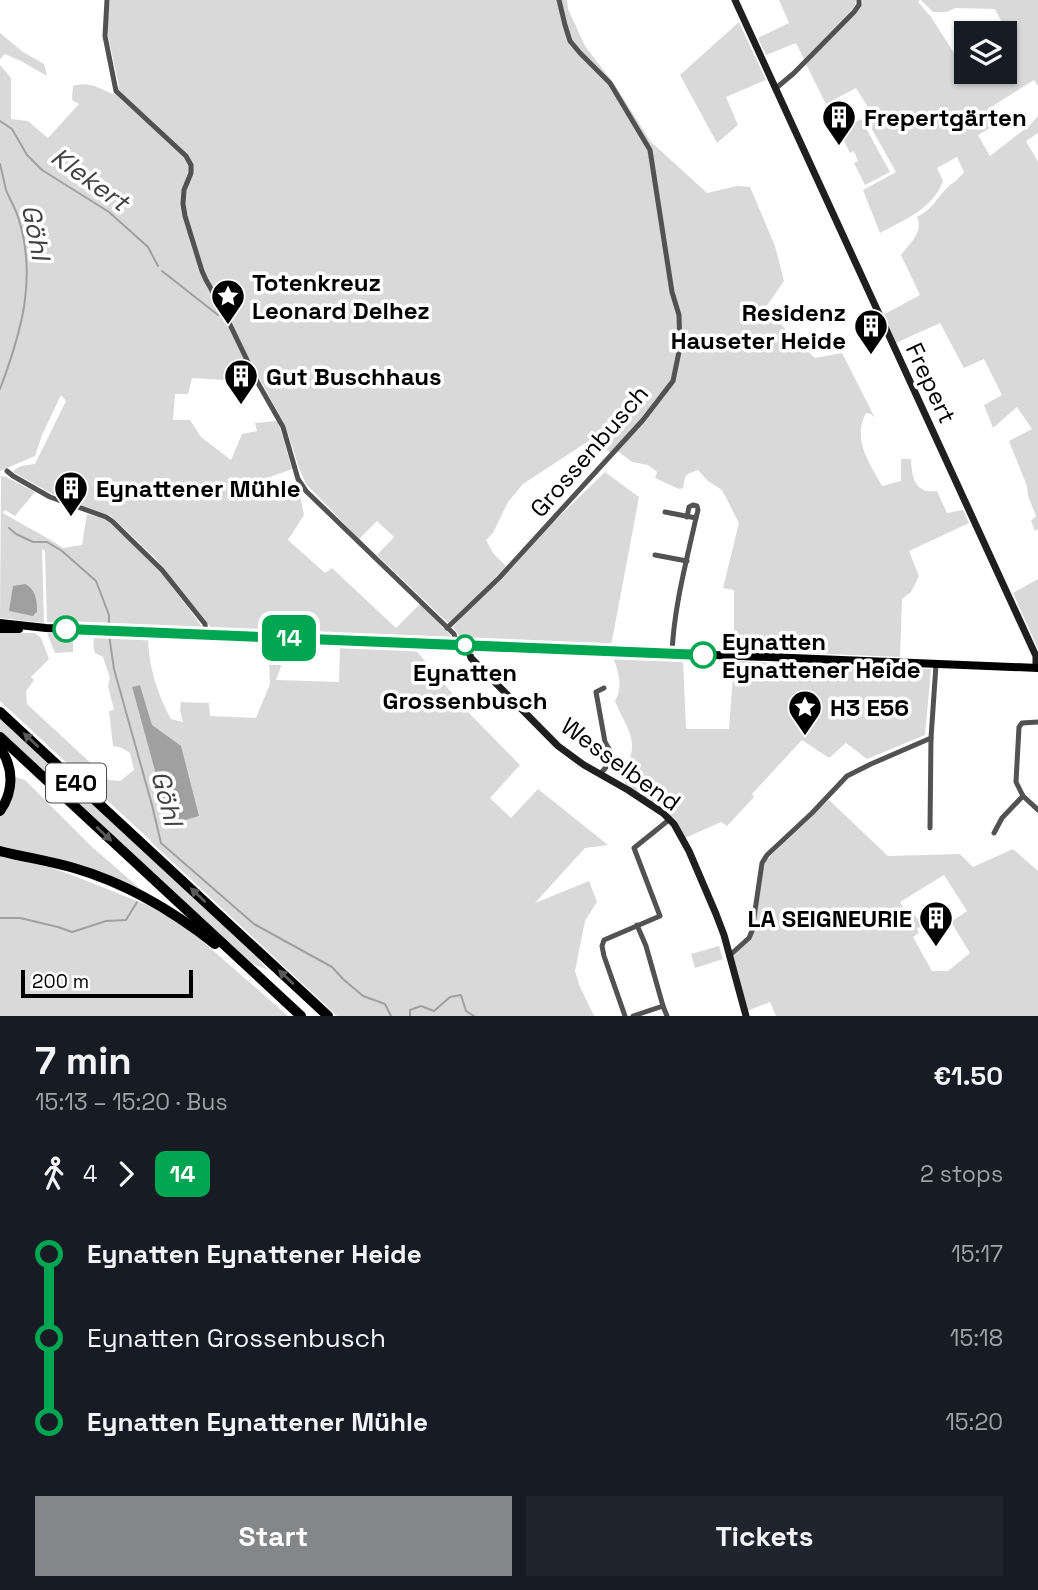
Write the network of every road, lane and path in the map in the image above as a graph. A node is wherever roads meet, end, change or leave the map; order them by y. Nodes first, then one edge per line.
1 (107, 0) edge
2 (559, 0) edge
3 (735, 0) edge
4 (859, 0) edge
5 (775, 89) junction
6 (7, 471) dead end
7 (665, 512) dead end
8 (687, 517) junction
9 (696, 519) junction
10 (655, 555) dead end
11 (687, 561) junction
12 (0, 623) edge
13 (36, 628) junction
14 (447, 628) junction
15 (0, 629) edge
16 (206, 634) junction
17 (457, 644) junction
18 (467, 645) junction
19 (672, 653) junction
20 (936, 665) junction
21 (1037, 668) edge
22 (604, 688) dead end
23 (0, 712) edge
24 (1038, 722) edge
25 (0, 737) edge
26 (930, 738) junction
27 (0, 748) edge
28 (600, 774) junction
29 (1023, 796) junction
30 (1038, 810) edge
31 (0, 811) edge
32 (670, 819) junction
33 (930, 828) dead end
34 (994, 832) dead end
35 (0, 851) edge
36 (637, 925) junction
37 (220, 945) junction
38 (729, 956) junction
39 (663, 1006) junction
40 (301, 1016) edge
41 (328, 1016) edge
42 (625, 1016) edge
43 (634, 1016) edge
44 (667, 1016) edge
45 (746, 1016) edge

1 - 14 street
2 - 14 street, Grossenbusch
3 - 5 street, Frepert
4 - 5 street
5 - 21 street, Frepert
6 - 16 street
7 - 8 street
8 - 9 street
8 - 9 street
9 - 11 street
10 - 11 street
11 - 19 street
12 - 13 main road
13 - 15 main road
13 - 16 main road
14 - 17 street
16 - 17 main road
17 - 18 main road
18 - 19 main road
18 - 28 street, Wesselbend
19 - 20 main road
20 - 21 main road
20 - 26 street
22 - 28 street
41 -> 23 highway, E40
24 - 29 street
25 -> 37 highway, E40
26 - 33 street
26 - 38 street
27 - 31 highway
28 - 32 street, Wesselbend
29 - 30 street
29 - 34 street
32 - 36 street
32 - 38 street, Wesselbend
35 - 37 highway
36 - 39 street
36 - 42 street
37 - 40 highway
38 - 45 street, Wesselbend
39 - 43 street
39 - 44 street

